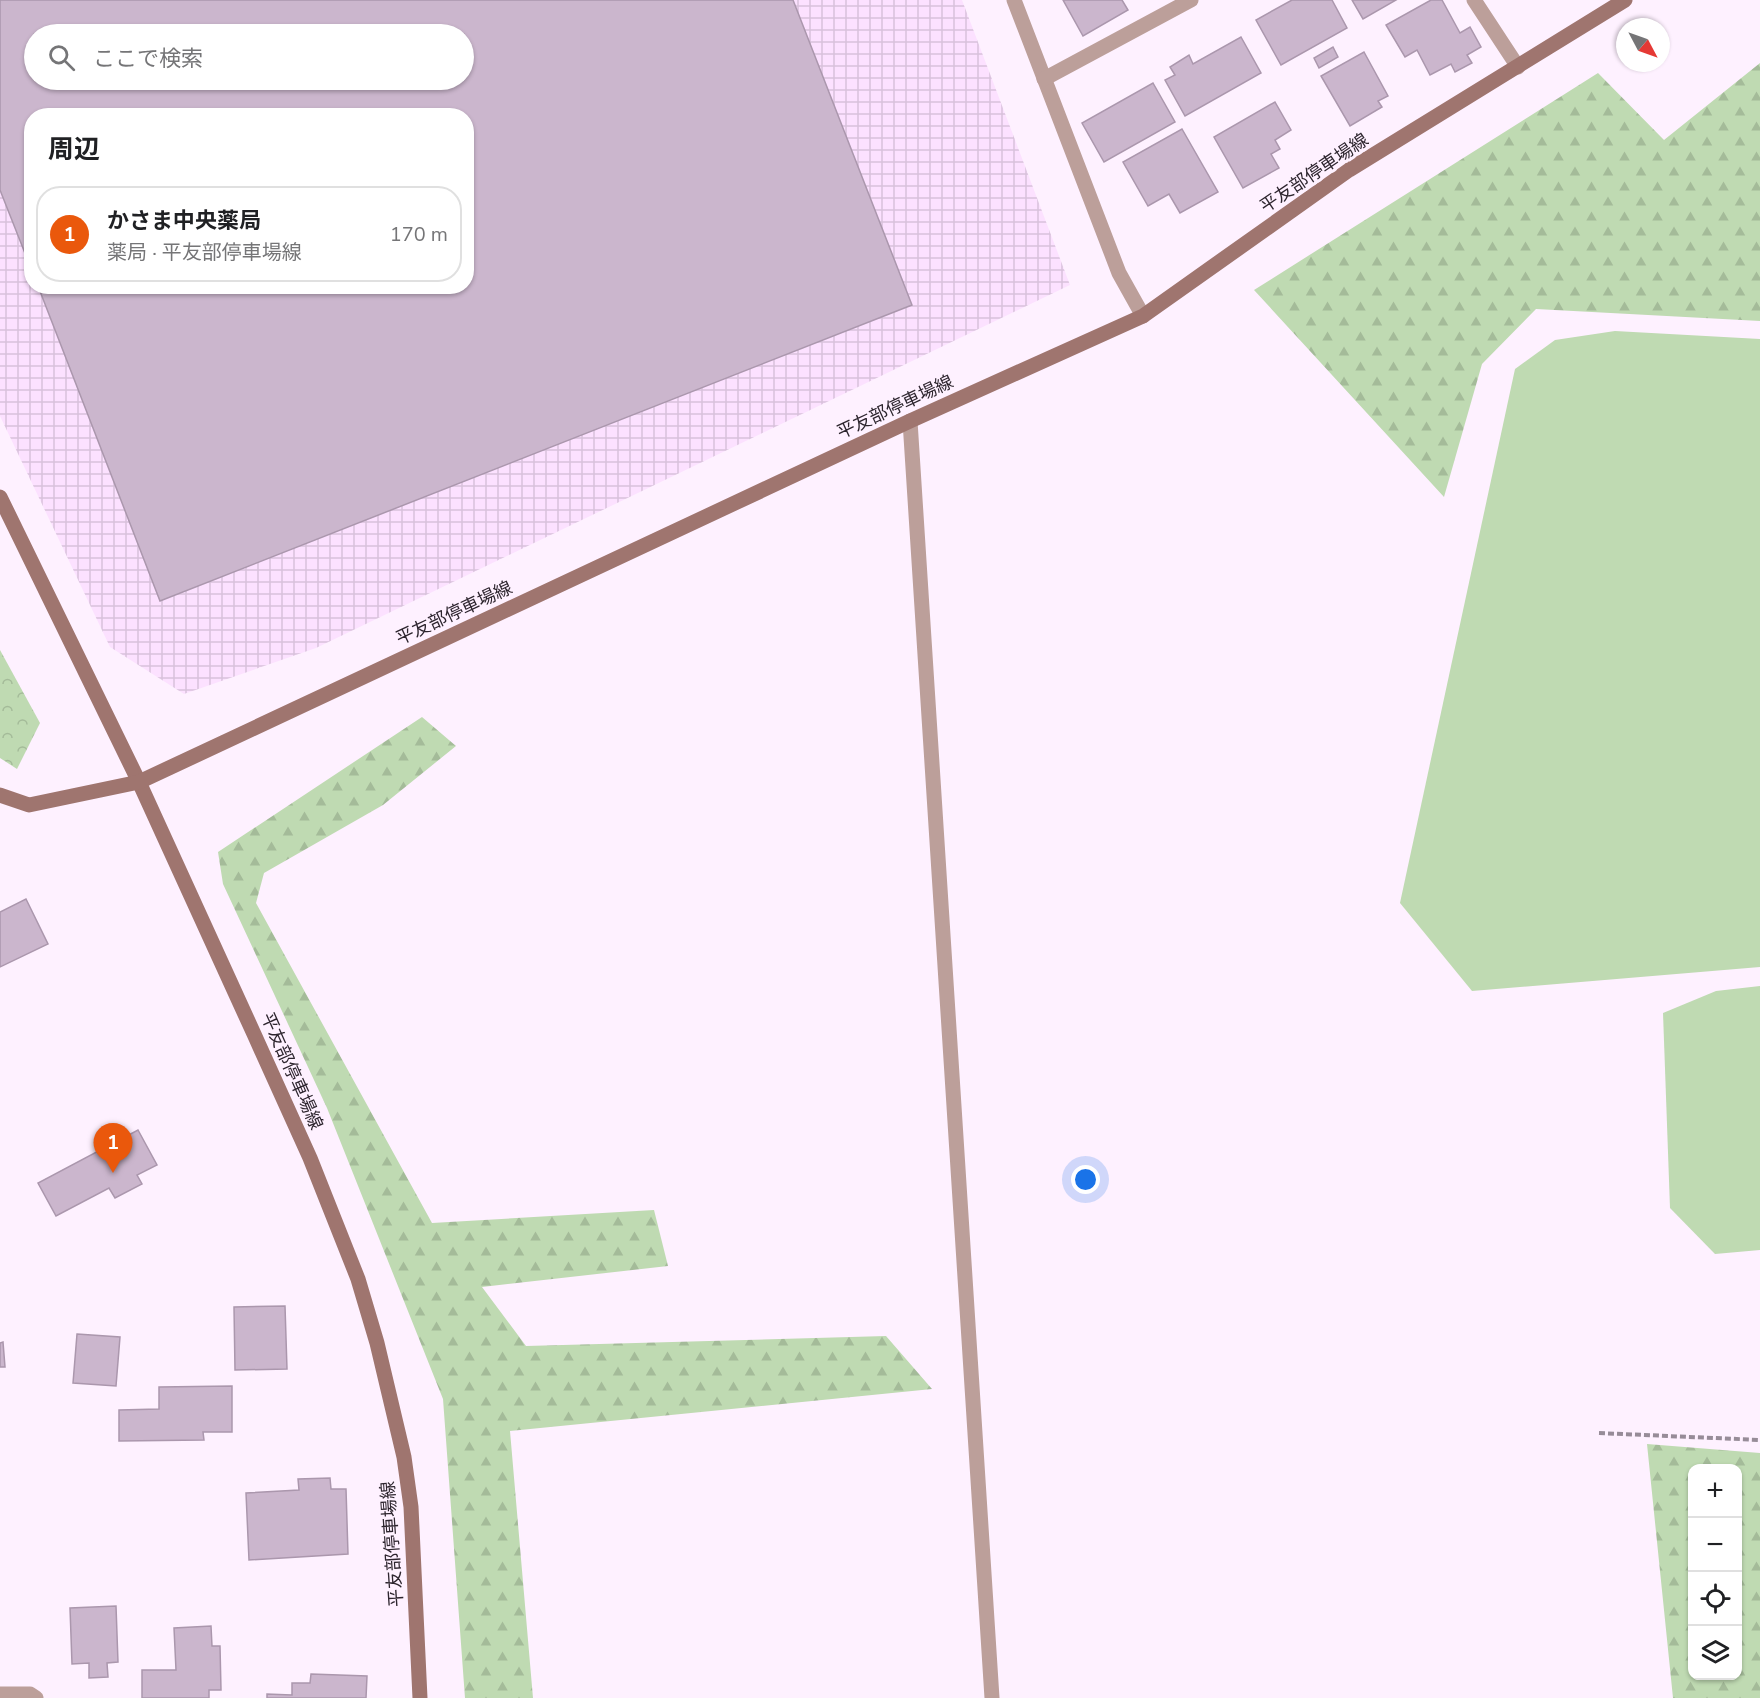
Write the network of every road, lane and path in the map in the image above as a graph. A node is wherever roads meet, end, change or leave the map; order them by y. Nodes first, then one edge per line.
1 (1014, 0) edge
2 (1191, 0) edge
3 (1474, 0) edge
4 (1624, 0) edge
5 (1518, 67) junction
6 (1044, 79) junction
7 (1143, 316) junction
8 (910, 421) junction
9 (0, 497) edge
10 (139, 783) junction
11 (0, 795) edge
12 (1599, 1433) dead end
13 (1760, 1440) edge
14 (0, 1694) edge
15 (36, 1698) edge
16 (420, 1698) edge
17 (992, 1698) edge

1 - 6 street
2 - 6 street
3 - 5 street
4 - 5 main road, 平友部停車場線
5 - 7 main road, 平友部停車場線
6 - 7 street
7 - 8 main road, 平友部停車場線
8 - 10 main road, 平友部停車場線
8 - 17 street
9 - 10 main road
10 - 11 main road
10 - 16 main road, 平友部停車場線
12 - 13 path
14 - 15 street

